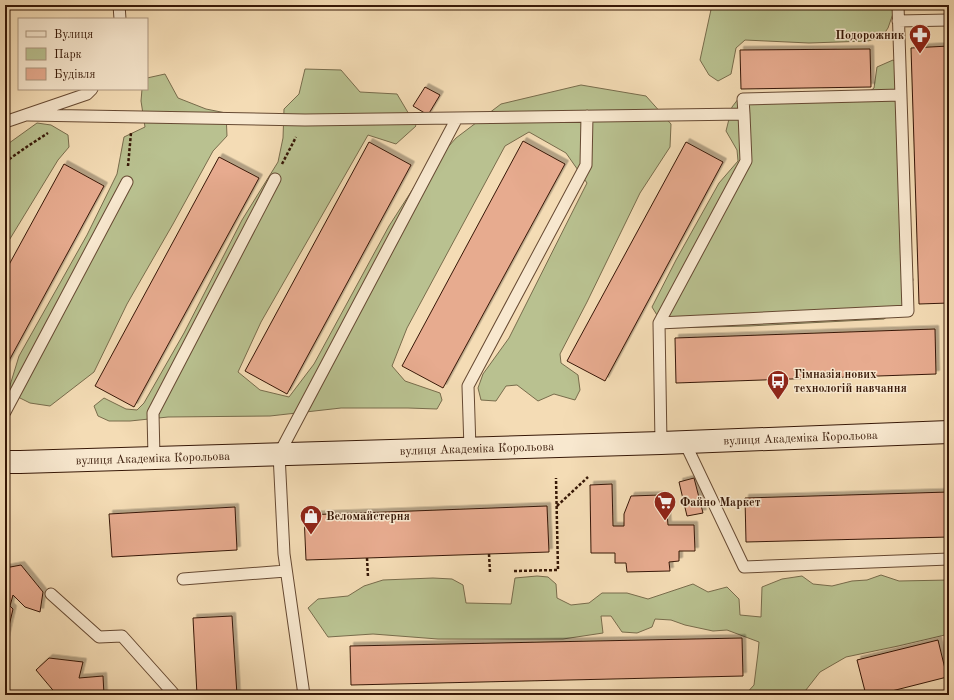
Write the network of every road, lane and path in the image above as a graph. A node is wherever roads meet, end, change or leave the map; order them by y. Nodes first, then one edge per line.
1 (119, 5) edge
2 (898, 5) edge
3 (120, 18) edge
4 (949, 20) edge
5 (898, 21) junction
6 (91, 90) edge
7 (901, 95) junction
8 (744, 114) junction
9 (28, 115) junction
10 (76, 116) junction
11 (587, 116) junction
12 (132, 117) junction
13 (457, 118) junction
14 (305, 120) junction
15 (5, 122) edge
16 (5, 162) edge
17 (275, 179) joint
18 (127, 182) joint
19 (659, 323) junction
20 (5, 412) edge
21 (949, 432) edge
22 (685, 442) junction
23 (661, 443) junction
24 (470, 449) junction
25 (280, 454) junction
26 (154, 458) junction
27 (5, 462) edge
28 (588, 477) dead end
29 (556, 478) dead end
30 (557, 506) junction
31 (489, 554) dead end
32 (367, 558) dead end
33 (949, 559) edge
34 (286, 571) junction
35 (514, 571) dead end
36 (490, 572) dead end
37 (368, 577) dead end
38 (183, 579) dead end
39 (51, 594) dead end
40 (174, 693) dead end
41 (304, 695) edge

1 - 3 lane
2 - 5 lane
4 - 5 lane
5 - 7 lane
6 - 9 lane
7 - 8 lane
7 - 19 lane
8 - 11 lane
8 - 19 lane
9 - 10 lane
9 - 15 lane
10 - 12 lane
10 - 16 path
11 - 13 lane
11 - 24 lane
12 - 14 lane
12 - 18 path
13 - 14 lane
13 - 25 lane
14 - 17 path
17 - 26 lane
18 - 20 lane
19 - 23 lane
21 - 22 street, вулиця Академіка Корольова
22 - 23 street, вулиця Академіка Корольова
22 - 33 lane
23 - 24 street, вулиця Академіка Корольова
24 - 25 street, вулиця Академіка Корольова
25 - 26 street, вулиця Академіка Корольова
25 - 34 lane
26 - 27 street, вулиця Академіка Корольова
28 - 30 path
29 - 30 path
30 - 35 path
31 - 36 path
32 - 37 path
34 - 38 lane
34 - 41 lane
39 - 40 lane

